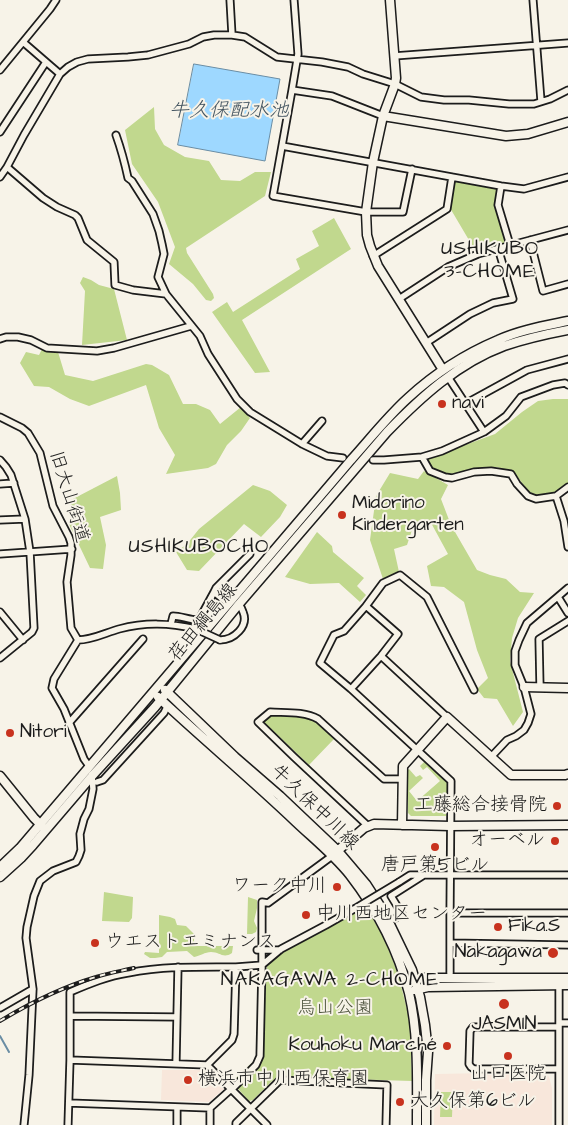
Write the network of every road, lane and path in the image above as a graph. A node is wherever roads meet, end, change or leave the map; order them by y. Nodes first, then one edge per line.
1 (56, 0) edge
2 (230, 0) edge
3 (294, 0) edge
4 (390, 0) edge
5 (533, 0) edge
6 (232, 35) junction
7 (23, 42) junction
8 (568, 44) edge
9 (537, 46) junction
10 (394, 56) junction
11 (298, 59) junction
12 (46, 62) junction
13 (0, 70) edge
14 (60, 74) junction
15 (395, 84) junction
16 (292, 90) junction
17 (568, 90) edge
18 (541, 101) junction
19 (384, 116) junction
20 (568, 122) edge
21 (0, 132) edge
22 (116, 135) dead end
23 (282, 146) junction
24 (373, 162) junction
25 (7, 167) junction
26 (412, 170) junction
27 (0, 177) edge
28 (452, 177) junction
29 (568, 177) edge
30 (501, 186) junction
31 (366, 212) junction
32 (568, 230) edge
33 (530, 240) junction
34 (510, 245) junction
35 (498, 248) junction
36 (373, 256) junction
37 (568, 284) edge
38 (166, 294) junction
39 (399, 299) junction
40 (568, 321) edge
41 (191, 326) junction
42 (568, 330) edge
43 (0, 339) edge
44 (426, 343) junction
45 (568, 358) edge
46 (446, 373) junction
47 (568, 385) edge
48 (466, 404) junction
49 (0, 418) edge
50 (322, 422) dead end
51 (484, 432) junction
52 (302, 444) junction
53 (422, 457) junction
54 (343, 458) dead end
55 (0, 460) edge
56 (373, 460) dead end
57 (14, 483) junction
58 (0, 484) edge
59 (568, 487) edge
60 (556, 496) junction
61 (25, 519) junction
62 (0, 520) edge
63 (568, 547) edge
64 (72, 549) junction
65 (30, 552) junction
66 (0, 554) edge
67 (250, 554) dead end
68 (568, 588) edge
69 (214, 592) junction
70 (558, 597) junction
71 (229, 604) junction
72 (239, 604) junction
73 (366, 606) junction
74 (0, 612) edge
75 (568, 613) edge
76 (568, 621) edge
77 (172, 624) junction
78 (143, 639) dead end
79 (22, 640) junction
80 (78, 640) junction
81 (381, 656) junction
82 (0, 658) edge
83 (160, 685) junction
84 (524, 687) junction
85 (540, 687) junction
86 (568, 688) edge
87 (351, 689) junction
88 (474, 690) dead end
89 (153, 692) junction
90 (168, 692) junction
91 (161, 700) junction
92 (166, 709) dead end
93 (447, 717) junction
94 (70, 723) junction
95 (417, 750) junction
96 (491, 757) junction
97 (90, 766) junction
98 (568, 774) edge
99 (94, 779) junction
100 (402, 779) junction
101 (1, 781) edge
102 (40, 824) junction
103 (402, 825) junction
104 (568, 825) edge
105 (368, 826) junction
106 (450, 826) junction
107 (46, 830) junction
108 (335, 853) junction
109 (0, 867) edge
110 (424, 875) junction
111 (568, 875) edge
112 (0, 877) edge
113 (450, 913) junction
114 (568, 913) edge
115 (394, 919) dead end
116 (450, 943) junction
117 (568, 945) edge
118 (259, 950) junction
119 (280, 950) junction
120 (262, 965) junction
121 (178, 967) junction
122 (236, 967) junction
123 (450, 973) dead end
124 (568, 978) edge
125 (415, 979) junction
126 (406, 982) junction
127 (559, 982) junction
128 (568, 985) edge
129 (33, 989) junction
130 (418, 989) junction
131 (408, 992) junction
132 (0, 1008) edge
133 (70, 1016) junction
134 (177, 1017) junction
135 (568, 1023) edge
136 (559, 1025) junction
137 (70, 1060) junction
138 (176, 1064) junction
139 (207, 1065) junction
140 (559, 1069) junction
141 (69, 1103) junction
142 (177, 1107) junction
143 (210, 1108) junction
144 (251, 1108) junction
145 (24, 1125) edge
146 (68, 1125) edge
147 (177, 1125) edge
148 (210, 1125) edge
149 (236, 1125) edge
150 (267, 1125) edge
151 (386, 1125) edge
152 (417, 1125) edge
153 (426, 1125) edge
154 (559, 1125) edge

1 - 7 street
2 - 6 street
3 - 11 street
4 - 10 street
5 - 9 street
6 - 11 street
6 - 14 street
7 - 12 street
7 - 13 street
8 - 9 street
9 - 10 street
9 - 18 street
10 - 15 street
11 - 15 street
11 - 16 street
12 - 14 street
12 - 21 street
14 - 25 street
15 - 18 street
15 - 19 street
16 - 19 street
16 - 23 street
17 - 18 street
19 - 20 street
19 - 24 street
22 - 38 street
23 - 24 street
23 - 31 street
24 - 26 street
24 - 31 street
25 - 27 street
25 - 38 street
26 - 28 street
26 - 31 street
28 - 30 street
28 - 36 street
29 - 30 street
30 - 34 street
31 - 36 street
32 - 33 street
33 - 34 street
33 - 37 street
34 - 35 street
35 - 39 street
35 - 44 street
36 - 39 street
38 - 41 street
39 - 44 street
40 - 46 street, 荏田綱島線
41 - 43 street
41 - 52 street
42 - 46 street, 荏田綱島線
44 - 46 street
45 - 48 street
46 - 48 street
46 - 71 street, 荏田綱島線
46 - 72 street, 荏田綱島線
47 - 51 street
48 - 51 street
49 - 64 street, 旧大山街道
50 - 52 street
51 - 53 street
52 - 54 street
53 - 56 street
53 - 60 street
55 - 57 street
57 - 58 street
57 - 61 street
59 - 60 street
60 - 63 street
61 - 62 street
61 - 65 street
64 - 65 street
64 - 80 street, 旧大山街道
65 - 66 street
65 - 79 street
67 - 69 street
68 - 70 street
69 - 71 street
69 - 77 street
70 - 75 street
70 - 84 street
71 - 83 street, 荏田綱島線
72 - 77 street, bridge
72 - 90 street, 荏田綱島線
73 - 81 street
73 - 87 street
73 - 88 street
74 - 79 street
76 - 85 street
77 - 80 street
78 - 94 street
79 - 82 street
80 - 94 street
81 - 87 street
81 - 93 street
83 - 89 street, 荏田綱島線
83 - 90 street, 牛久保中川線
84 - 85 street
84 - 96 street
85 - 86 street
87 - 95 street
89 - 91 street, 牛久保中川線
89 - 97 street, 荏田綱島線
90 - 91 street, 荏田綱島線
90 - 108 street, 牛久保中川線
91 - 99 street, 荏田綱島線
91 - 108 street, 牛久保中川線
92 - 99 street
93 - 95 street
93 - 96 street
94 - 97 street
95 - 100 street
95 - 106 street
96 - 98 street
97 - 102 street, 荏田綱島線
99 - 107 street, 荏田綱島線
99 - 129 street
100 - 103 street
100 - 105 street
101 - 102 street
102 - 107 street
102 - 109 street, 荏田綱島線
103 - 105 street
103 - 106 street
104 - 106 street
105 - 108 street
106 - 113 street
107 - 112 street, 荏田綱島線
108 - 118 street
108 - 125 street, 牛久保中川線
108 - 126 street, 牛久保中川線
110 - 111 street
110 - 115 street
110 - 119 street, bridge
113 - 114 street
113 - 116 street
116 - 117 street
116 - 123 street
118 - 119 street
118 - 120 street
119 - 120 street
120 - 122 street
120 - 143 street
121 - 122 street
121 - 133 street
121 - 134 street
122 - 139 street
124 - 127 street
125 - 126 street
125 - 127 street
125 - 130 street, 牛久保中川線
126 - 131 street, 牛久保中川線
127 - 128 street
127 - 130 street
127 - 136 street
129 - 132 street
129 - 145 street
130 - 131 street
130 - 153 street, 牛久保中川線
131 - 152 street, 牛久保中川線
133 - 134 street
133 - 137 street
134 - 138 street
135 - 136 street
136 - 140 street
136 - 140 street
137 - 138 street
137 - 141 street
138 - 139 street
139 - 144 street
140 - 154 street
141 - 142 street
141 - 146 street
142 - 143 street
142 - 147 street
143 - 148 street
144 - 149 street
144 - 150 street
144 - 151 street

